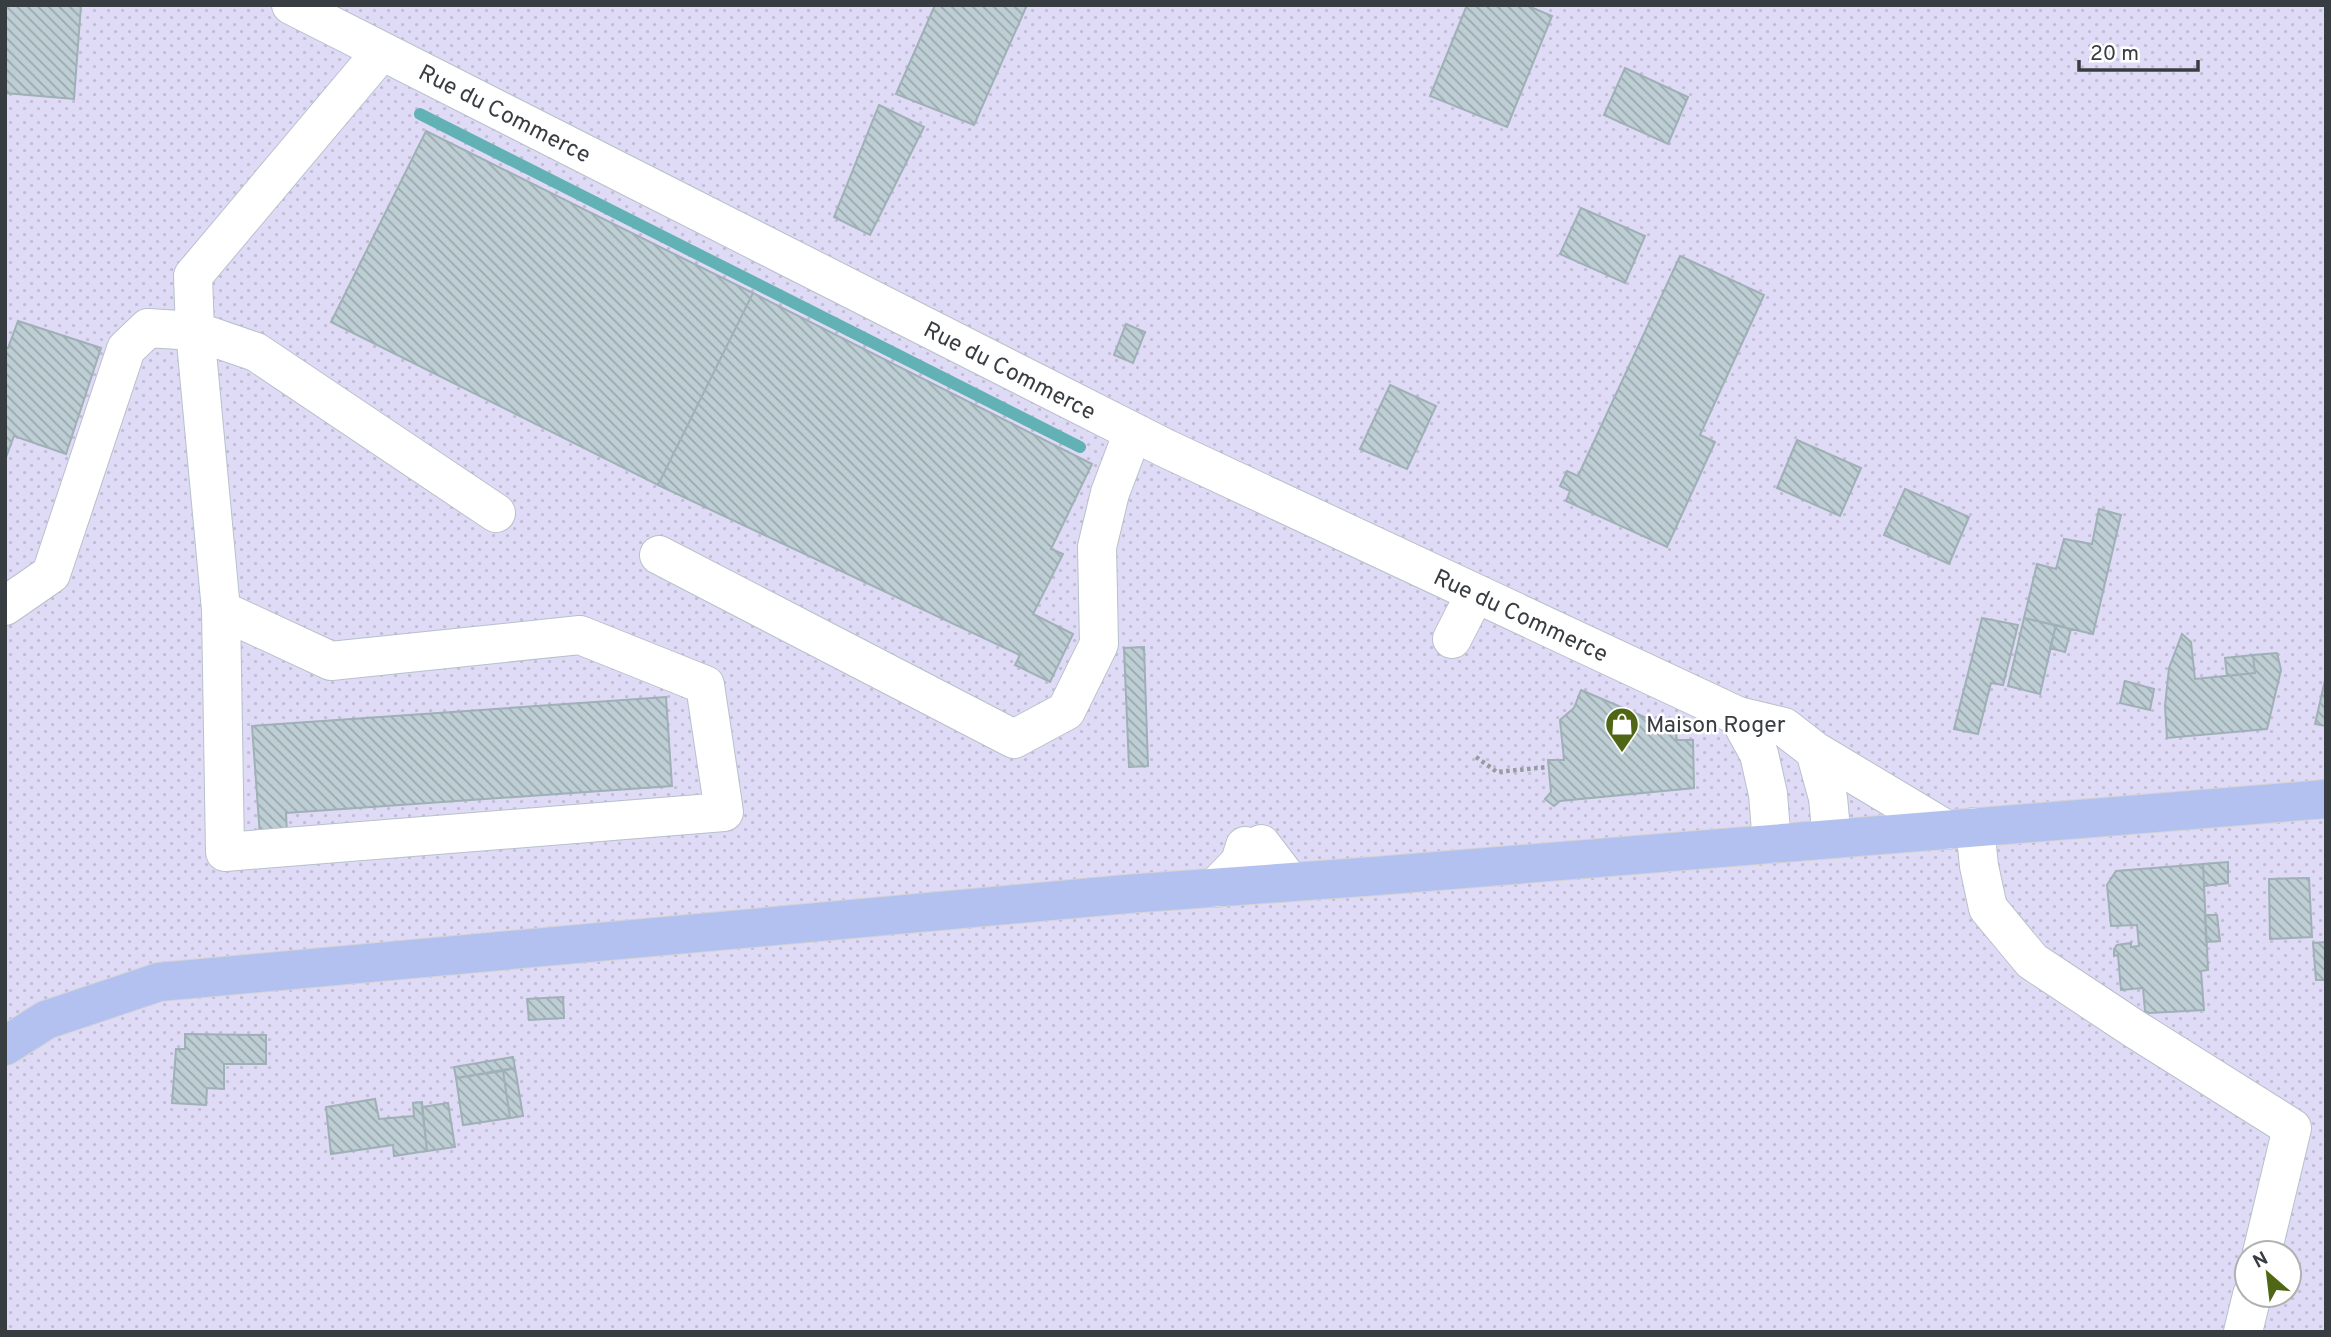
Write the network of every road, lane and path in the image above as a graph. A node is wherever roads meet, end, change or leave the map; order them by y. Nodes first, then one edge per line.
1 (292, 5) edge
2 (382, 51) junction
3 (195, 331) junction
4 (1133, 432) junction
5 (496, 513) dead end
6 (659, 555) dead end
7 (1484, 598) junction
8 (5, 606) edge
9 (221, 610) junction
10 (1462, 642) dead end
11 (1738, 716) junction
12 (1815, 751) junction
13 (1476, 757) dead end
14 (1548, 767) dead end
15 (2326, 799) edge
16 (1961, 828) junction
17 (1832, 839) junction
18 (1773, 844) junction
19 (1290, 882) junction
20 (1215, 887) junction
21 (5, 1045) edge
22 (2265, 1239) edge
23 (2249, 1309) edge
24 (2243, 1332) edge

1 - 2 street, Rue du Commerce
2 - 3 street
2 - 4 street, Rue du Commerce
3 - 5 street
3 - 8 street
3 - 9 street
4 - 6 street
4 - 7 street, Rue du Commerce
7 - 10 street
7 - 11 street, Rue du Commerce
9 - 9 street
11 - 12 street, Rue du Commerce
11 - 18 street
12 - 16 street, Rue du Commerce
12 - 17 street
13 - 14 path
15 - 16 main road
16 - 17 main road
16 - 22 street
17 - 18 main road
18 - 19 main road
19 - 20 main road
19 - 20 street
20 - 21 main road
23 - 24 street

